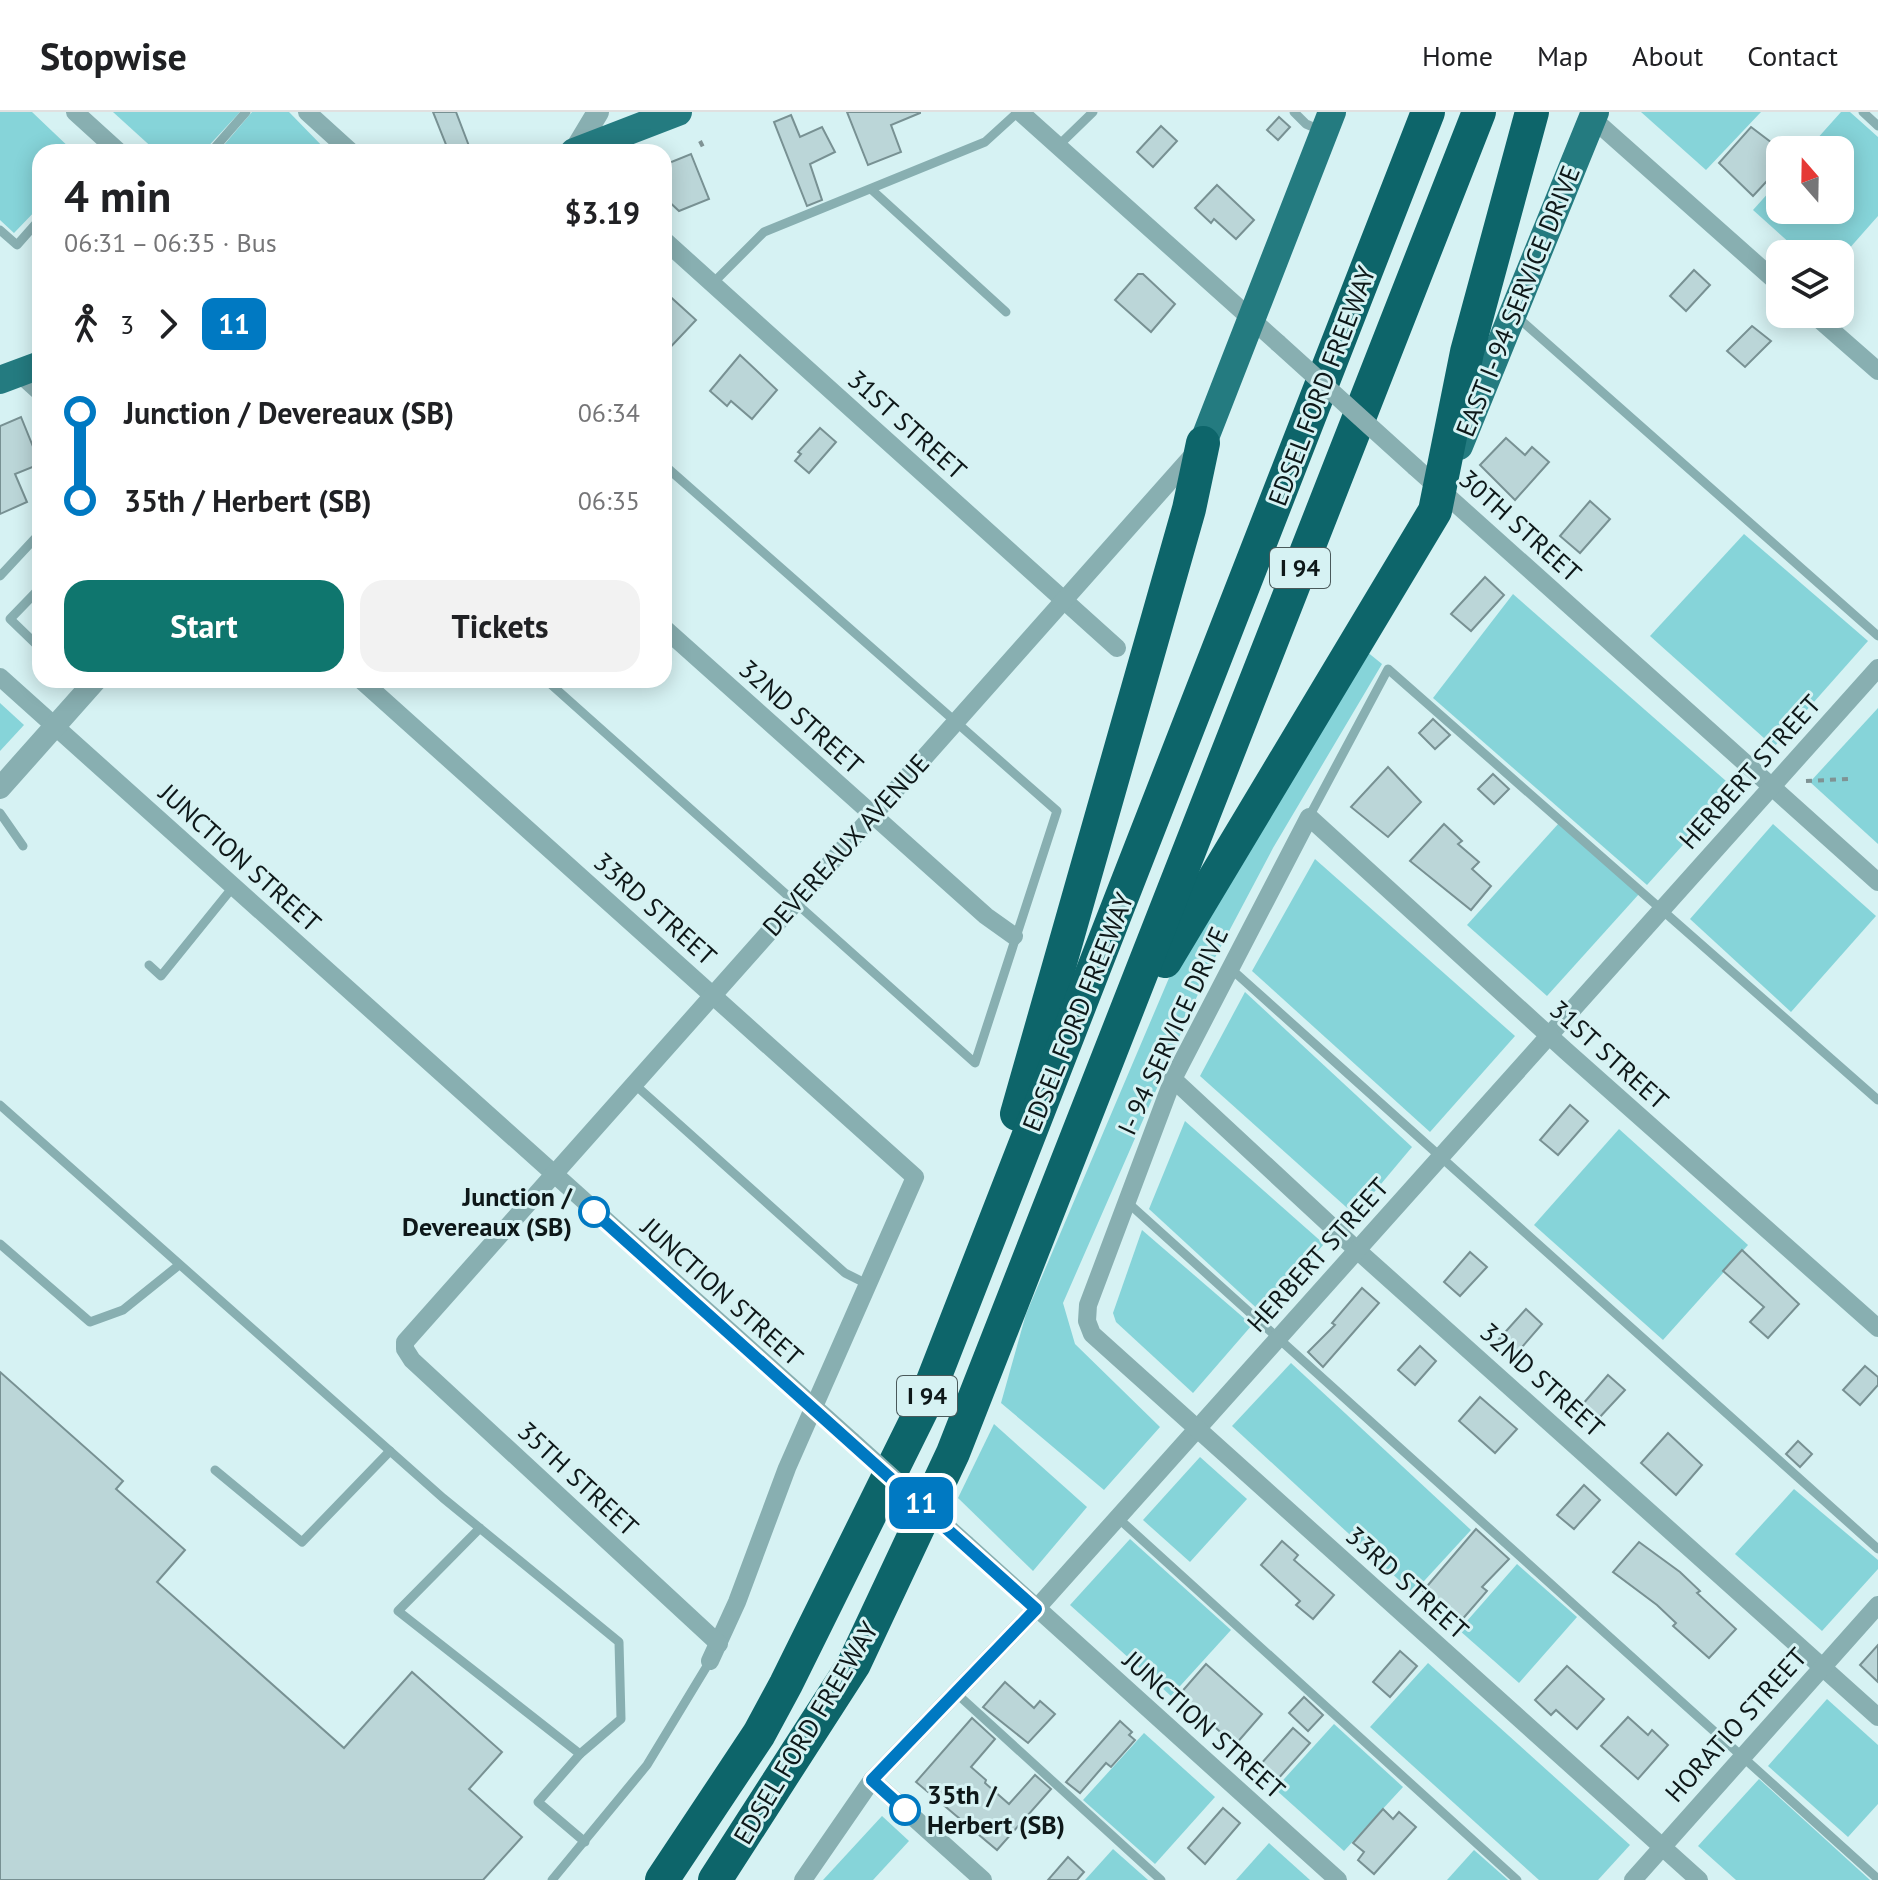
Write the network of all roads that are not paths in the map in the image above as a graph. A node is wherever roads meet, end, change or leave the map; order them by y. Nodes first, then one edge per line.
1 (75, 112) edge
2 (246, 112) edge
3 (307, 112) edge
4 (598, 112) edge
5 (678, 112) edge
6 (1019, 112) edge
7 (1093, 112) edge
8 (1294, 112) edge
9 (1428, 112) edge
10 (1479, 112) edge
11 (1532, 112) edge
12 (1863, 112) edge
13 (1593, 115) edge
14 (1328, 122) edge
15 (1878, 126) edge
16 (105, 144) edge
17 (218, 144) edge
18 (342, 144) edge
19 (579, 144) edge
20 (595, 144) edge
21 (1058, 146) junction
22 (872, 190) junction
23 (32, 228) edge
24 (0, 230) edge
25 (672, 248) edge
26 (1766, 272) edge
27 (712, 285) junction
28 (1006, 312) dead end
29 (1512, 312) junction
30 (1251, 319) junction
31 (1829, 328) edge
32 (1878, 371) edge
33 (1203, 443) junction
34 (672, 472) edge
35 (1441, 491) junction
36 (32, 542) edge
37 (0, 576) edge
38 (32, 596) edge
39 (1065, 601) junction
40 (672, 635) edge
41 (1878, 636) edge
42 (32, 640) edge
43 (1117, 648) dead end
44 (1878, 668) edge
45 (0, 677) edge
46 (89, 688) edge
47 (370, 688) edge
48 (555, 688) edge
49 (956, 722) junction
50 (55, 726) junction
51 (1771, 787) junction
52 (0, 788) edge
53 (0, 813) edge
54 (872, 815) junction
55 (1309, 817) junction
56 (23, 846) dead end
57 (1878, 882) edge
58 (233, 887) junction
59 (795, 902) junction
60 (1664, 908) junction
61 (1014, 936) junction
62 (149, 965) dead end
63 (1230, 968) junction
64 (712, 995) junction
65 (1122, 1025) junction
66 (1548, 1036) junction
67 (1173, 1079) junction
68 (633, 1083) junction
69 (1878, 1100) edge
70 (0, 1105) edge
71 (1440, 1158) junction
72 (552, 1174) junction
73 (1006, 1194) junction
74 (1126, 1201) junction
75 (0, 1244) edge
76 (1357, 1250) junction
77 (179, 1265) junction
78 (867, 1284) junction
79 (1087, 1321) joint
80 (1878, 1328) edge
81 (1278, 1338) junction
82 (405, 1349) joint
83 (813, 1409) junction
84 (1197, 1429) junction
85 (390, 1451) junction
86 (215, 1470) dead end
87 (1118, 1518) junction
88 (480, 1528) junction
89 (1878, 1549) edge
90 (1878, 1605) edge
91 (1036, 1609) junction
92 (719, 1644) junction
93 (710, 1661) joint
94 (1823, 1667) junction
95 (956, 1693) junction
96 (1878, 1717) edge
97 (580, 1754) junction
98 (1742, 1757) junction
99 (872, 1780) junction
100 (585, 1842) junction
101 (1662, 1847) junction
102 (1878, 1879) edge
103 (552, 1880) edge
104 (662, 1880) edge
105 (715, 1880) edge
106 (804, 1880) edge
107 (983, 1880) edge
108 (1161, 1880) edge
109 (1338, 1880) edge
110 (1517, 1880) edge
111 (1633, 1880) edge
112 (1699, 1880) edge

1 - 16 street
2 - 17 lane
3 - 18 street
4 - 19 street
5 - 20 main road
6 - 21 street, 30TH STREET
6 - 22 lane
7 - 21 lane
8 - 14 lane
9 - 73 highway, EDSEL FORD FREEWAY / I 94
10 - 65 highway, EDSEL FORD FREEWAY / I 94
11 - 35 highway
12 - 15 lane
13 - 26 street
13 - 29 main road, EAST I- 94 SERVICE DRIVE
14 - 30 main road, DEVEREAUX AVENUE
21 - 30 street, 30TH STREET
22 - 27 lane
22 - 28 lane
23 - 24 lane
25 - 27 street, 31ST STREET
27 - 39 street, 31ST STREET
29 - 35 main road, EAST I- 94 SERVICE DRIVE
29 - 41 lane
30 - 33 main road, DEVEREAUX AVENUE
30 - 35 street, 30TH STREET, bridge
31 - 32 street
33 - 39 street, DEVEREAUX AVENUE
33 - 73 highway
34 - 49 lane
35 - 51 street, 30TH STREET
35 - 65 highway
36 - 37 lane
38 - 42 lane
39 - 43 street, 31ST STREET
39 - 49 street, DEVEREAUX AVENUE
40 - 54 street, 32ND STREET
44 - 51 street, HERBERT STREET
45 - 50 street, JUNCTION STREET
46 - 50 street
47 - 64 street, 33RD STREET
48 - 59 lane
49 - 54 street, DEVEREAUX AVENUE
49 - 61 lane
50 - 52 street
50 - 58 street, JUNCTION STREET
51 - 57 street, 30TH STREET
51 - 60 street, HERBERT STREET
53 - 56 lane
54 - 59 street, DEVEREAUX AVENUE
54 - 61 street, 32ND STREET
55 - 60 lane
55 - 63 street, I- 94 SERVICE DRIVE
55 - 66 street, 31ST STREET
58 - 62 lane
58 - 72 street, JUNCTION STREET
59 - 61 lane
59 - 64 street, DEVEREAUX AVENUE
60 - 66 street, HERBERT STREET
60 - 69 lane
63 - 67 street, I- 94 SERVICE DRIVE
63 - 71 lane
64 - 68 street, DEVEREAUX AVENUE
64 - 78 street, 33RD STREET
65 - 105 highway, EDSEL FORD FREEWAY / I 94
66 - 71 street, HERBERT STREET
66 - 80 street, 31ST STREET
67 - 74 street, I- 94 SERVICE DRIVE
67 - 76 street, 32ND STREET
68 - 72 street, DEVEREAUX AVENUE
68 - 78 lane
70 - 77 lane
71 - 76 street, HERBERT STREET
71 - 89 lane
72 - 82 street, DEVEREAUX AVENUE
72 - 83 street, JUNCTION STREET
73 - 104 highway, EDSEL FORD FREEWAY / I 94
74 - 79 street, I- 94 SERVICE DRIVE
74 - 81 lane
75 - 77 lane
76 - 81 street, HERBERT STREET
76 - 94 street, 32ND STREET
77 - 85 lane
78 - 83 street
79 - 84 street, 33RD STREET
81 - 84 street, HERBERT STREET
81 - 98 lane
82 - 92 street, 35TH STREET
83 - 91 street, JUNCTION STREET, bridge
83 - 92 street
84 - 87 street, HERBERT STREET
84 - 101 street, 33RD STREET
85 - 86 lane
85 - 88 lane
87 - 91 street, HERBERT STREET
87 - 110 lane
88 - 97 lane
88 - 97 lane
90 - 94 street, HORATIO STREET
91 - 95 street, HERBERT STREET
91 - 109 street, JUNCTION STREET
92 - 93 street
93 - 100 lane
94 - 96 street, 32ND STREET
94 - 98 street, HORATIO STREET
95 - 99 street, HERBERT STREET
95 - 108 lane
97 - 100 lane
98 - 101 street, HORATIO STREET
98 - 102 lane
99 - 106 street, HERBERT STREET
99 - 107 street
100 - 103 lane
101 - 111 street, HORATIO STREET
101 - 112 street, 33RD STREET

